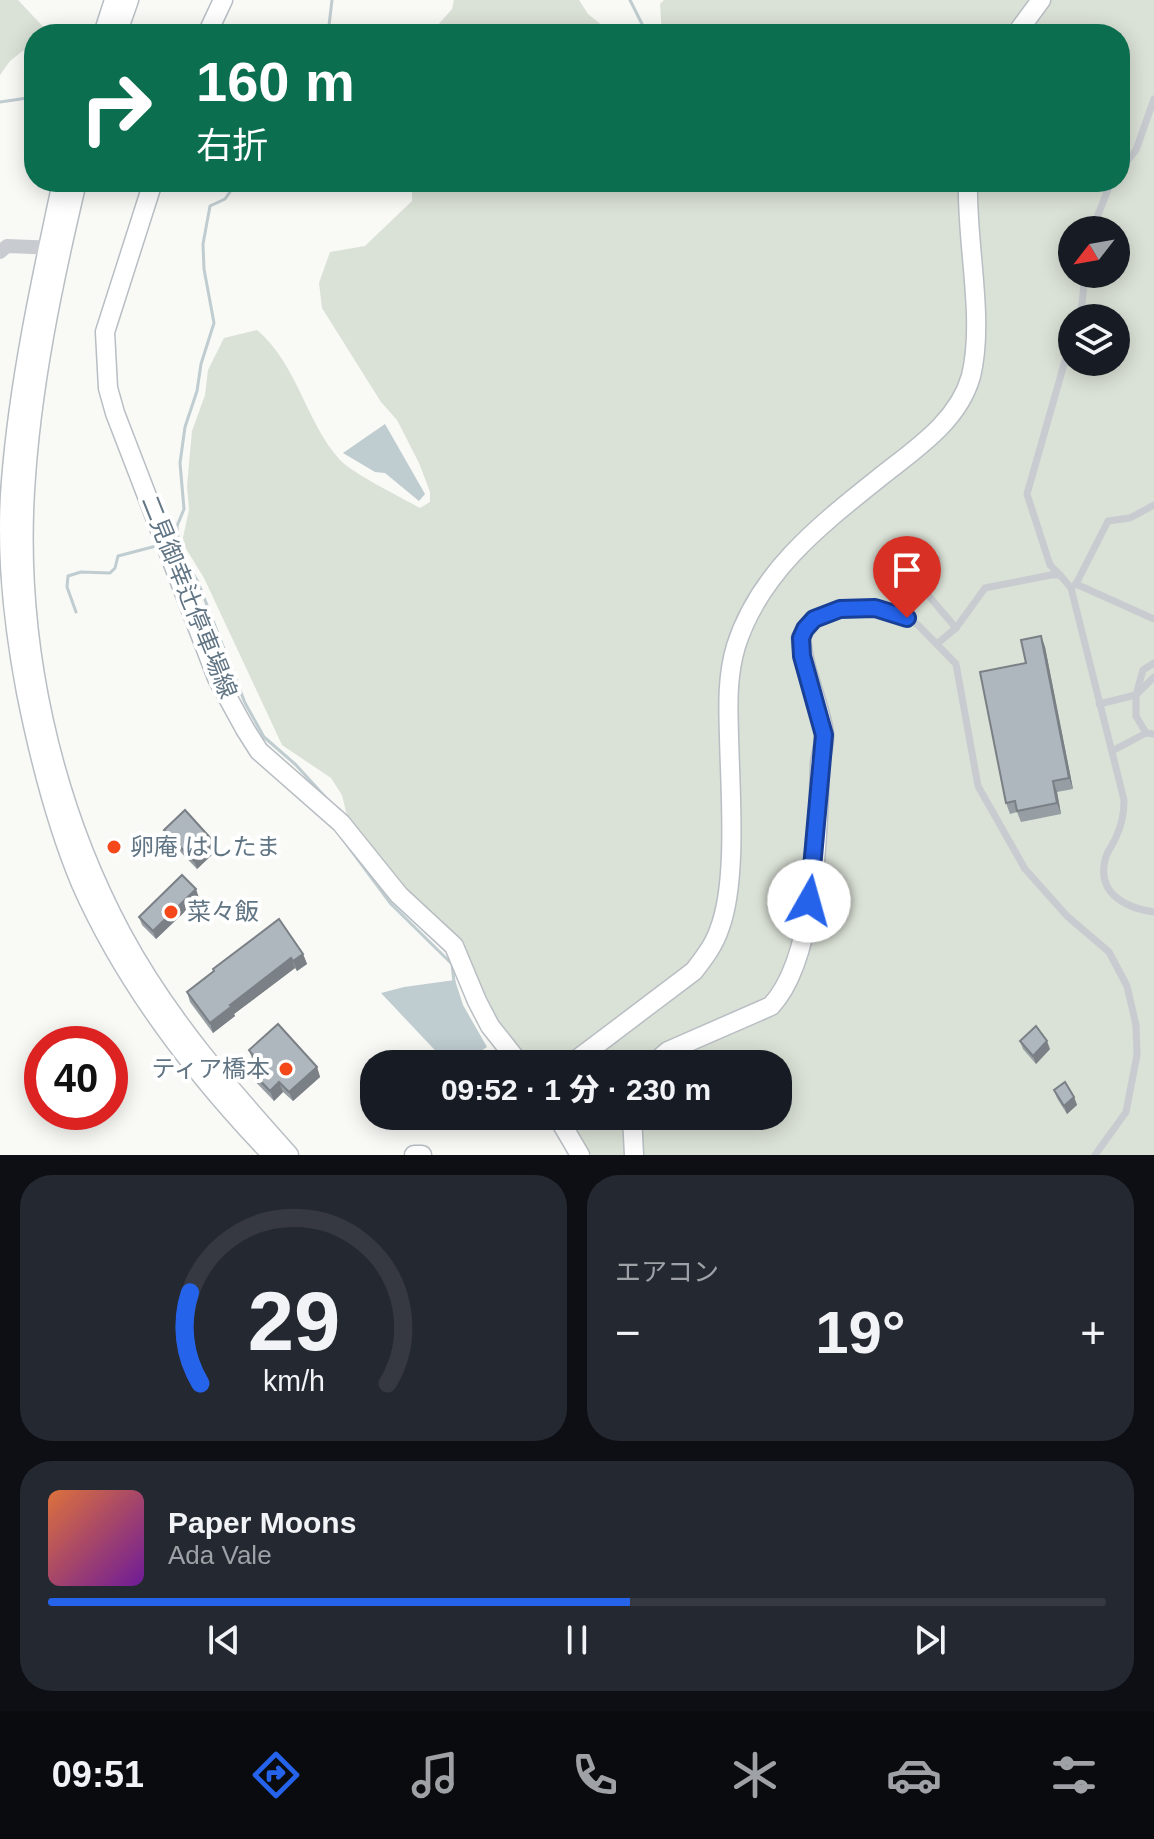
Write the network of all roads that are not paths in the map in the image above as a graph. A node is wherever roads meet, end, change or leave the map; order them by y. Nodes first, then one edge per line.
1 (114, 0) edge
2 (129, 0) edge
3 (223, 0) edge
4 (1041, 0) edge
5 (106, 24) edge
6 (121, 24) edge
7 (212, 24) edge
8 (1023, 24) edge
9 (1154, 99) edge
10 (1130, 158) edge
11 (61, 192) edge
12 (74, 192) edge
13 (150, 192) edge
14 (968, 192) edge
15 (1107, 192) edge
16 (1098, 216) edge
17 (54, 248) junction
18 (0, 252) edge
19 (1061, 376) edge
20 (1154, 505) edge
21 (937, 559) dead end
22 (1060, 575) junction
23 (1074, 586) junction
24 (1154, 619) edge
25 (956, 628) junction
26 (801, 638) joint
27 (938, 643) junction
28 (1154, 663) edge
29 (1154, 677) edge
30 (1136, 695) junction
31 (1099, 704) junction
32 (1150, 733) edge
33 (1112, 751) junction
34 (1154, 912) edge
35 (509, 1050) edge
36 (590, 1050) edge
37 (670, 1050) edge
38 (565, 1130) edge
39 (633, 1130) edge
40 (272, 1155) edge
41 (289, 1155) edge
42 (414, 1155) edge
43 (422, 1155) edge
44 (580, 1155) edge
45 (634, 1155) edge
46 (1095, 1155) edge

1 - 5 street
2 - 6 street
3 - 7 street
4 - 8 street
9 - 10 lane
11 - 17 street
12 - 17 street
13 - 35 street, 二見御幸辻停車場線
14 - 36 street
15 - 16 lane
17 - 18 street
17 - 40 street
17 - 41 street
19 - 22 lane
20 - 23 lane
21 - 25 lane
22 - 23 lane
22 - 25 lane
23 - 24 lane
23 - 31 lane
25 - 27 lane
26 - 27 lane
26 - 37 street
27 - 46 lane
28 - 30 lane
29 - 30 lane
30 - 31 lane
30 - 32 lane
31 - 33 lane
32 - 33 lane
33 - 34 lane
38 - 44 street
39 - 45 street
42 - 43 street

